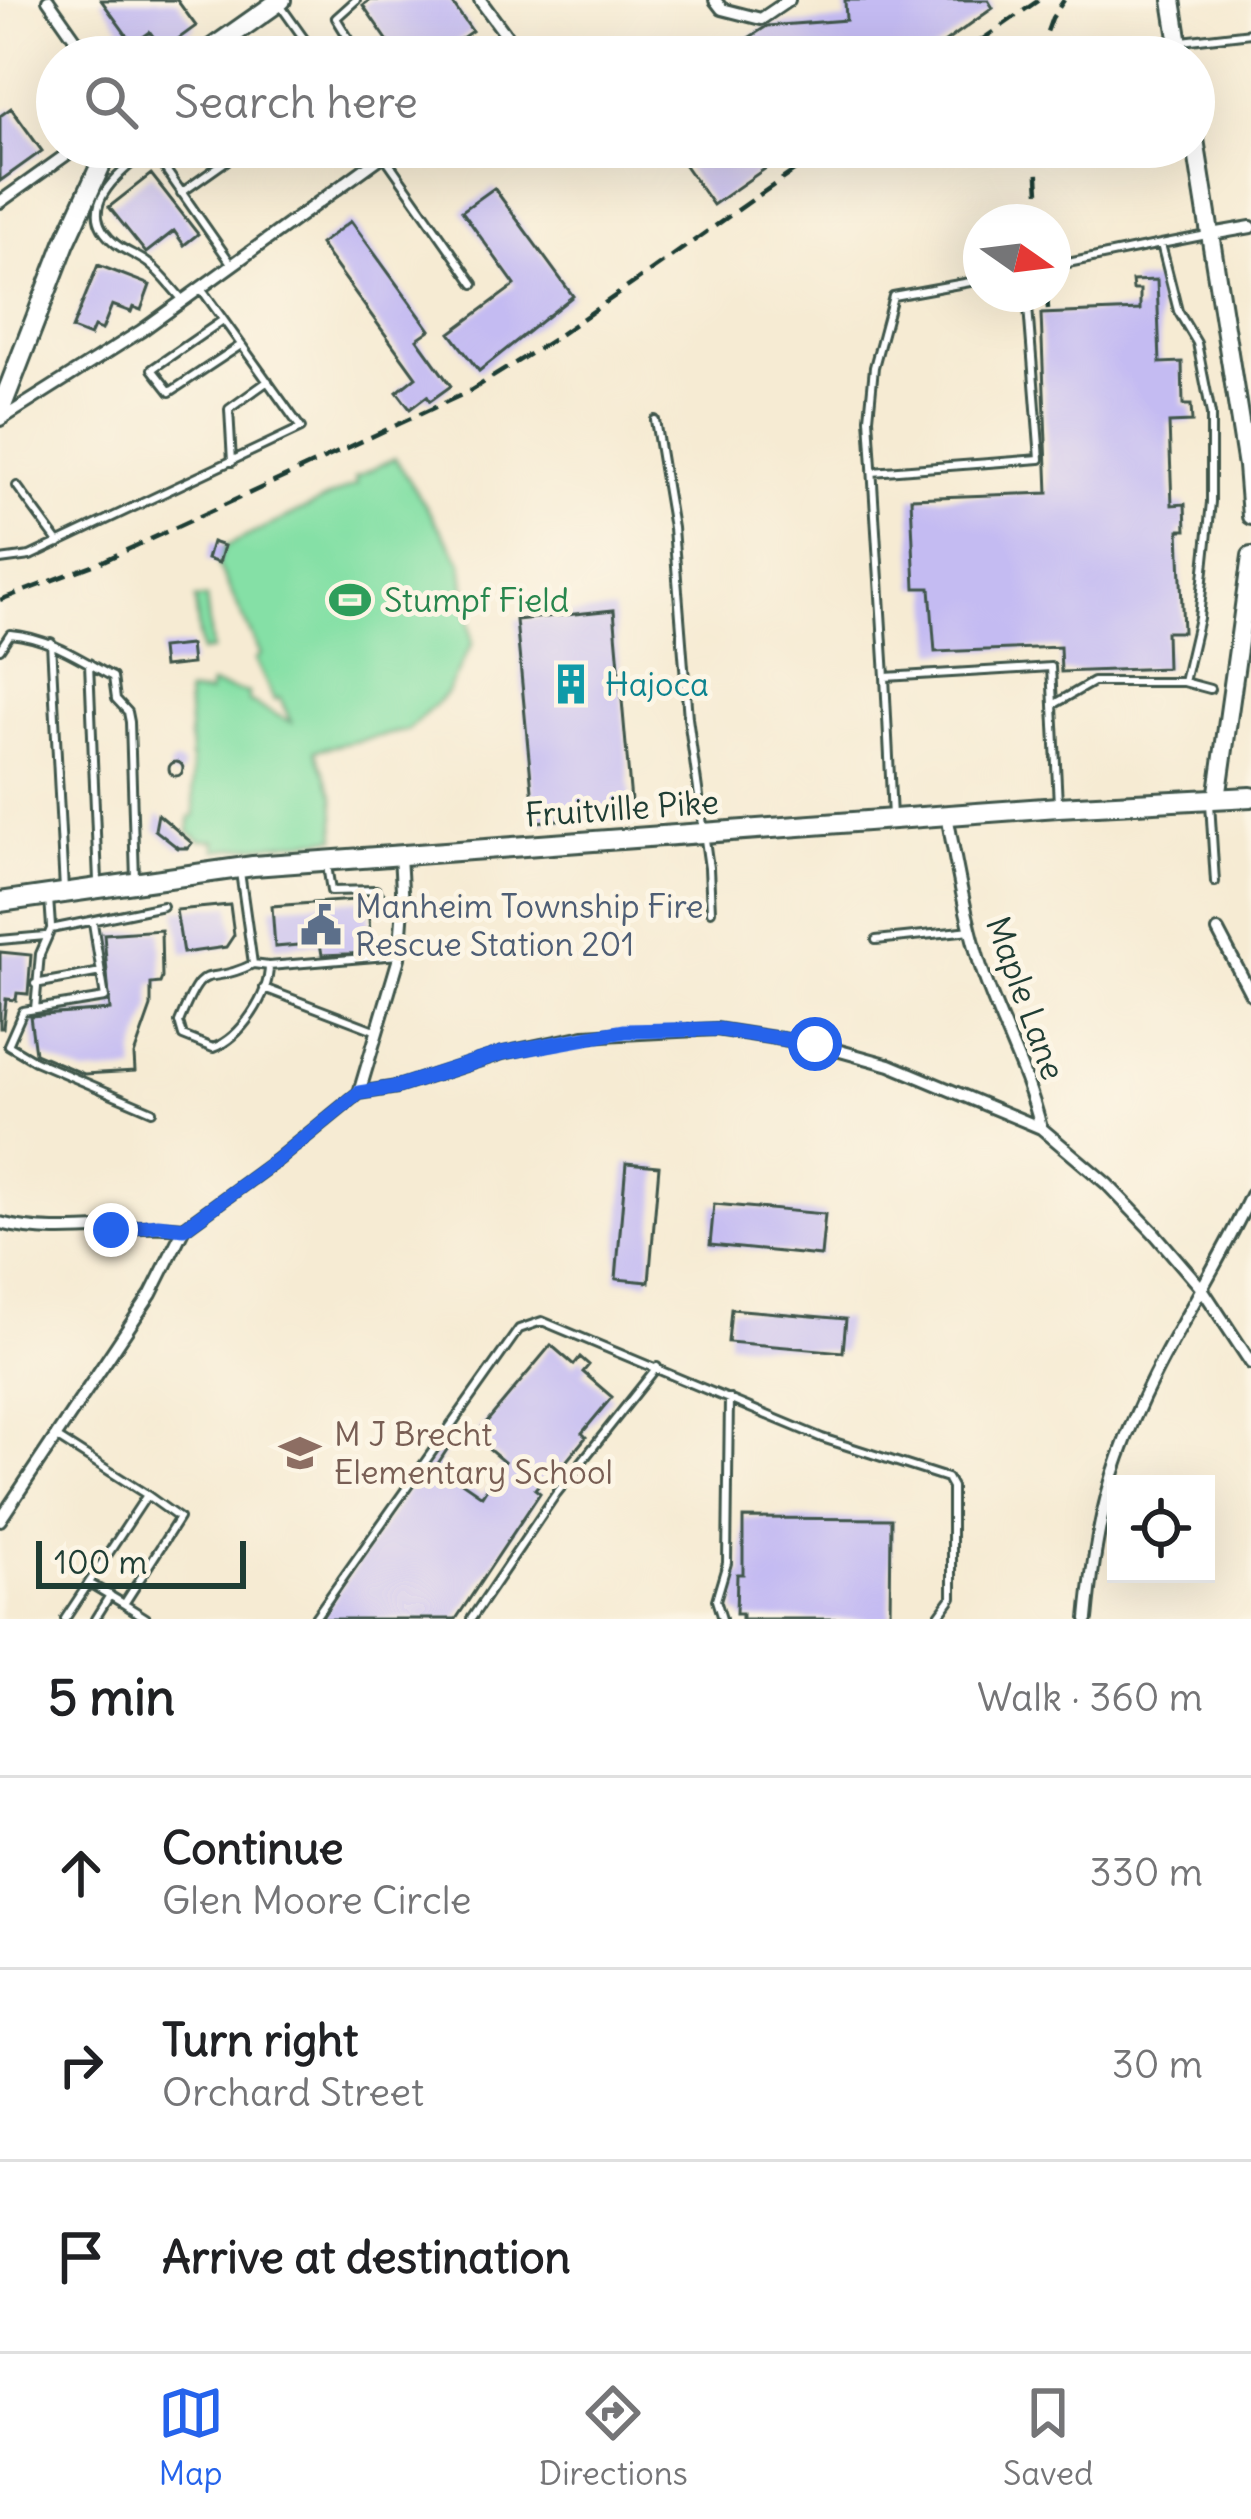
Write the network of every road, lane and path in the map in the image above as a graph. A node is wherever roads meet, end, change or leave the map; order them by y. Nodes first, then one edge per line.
1 (48, 0) edge
2 (356, 0) edge
3 (480, 0) edge
4 (716, 0) edge
5 (789, 0) edge
6 (1172, 0) edge
7 (279, 1) edge
8 (1251, 33) edge
9 (73, 36) edge
10 (230, 36) edge
11 (303, 36) edge
12 (347, 36) edge
13 (505, 36) edge
14 (1178, 36) edge
15 (1215, 41) edge
16 (48, 168) edge
17 (99, 168) edge
18 (127, 168) edge
19 (165, 168) edge
20 (216, 168) edge
21 (358, 168) edge
22 (392, 168) edge
23 (1200, 168) edge
24 (181, 193) junction
25 (0, 202) edge
26 (1251, 227) edge
27 (1211, 234) junction
28 (1161, 244) junction
29 (1071, 262) edge
30 (233, 266) junction
31 (963, 283) edge
32 (473, 284) dead end
33 (201, 289) junction
34 (184, 301) junction
35 (1028, 312) edge
36 (223, 320) junction
37 (242, 345) junction
38 (268, 381) junction
39 (1243, 390) edge
40 (0, 411) edge
41 (0, 420) edge
42 (655, 420) dead end
43 (232, 463) junction
44 (872, 472) junction
45 (17, 485) dead end
46 (1251, 516) edge
47 (59, 543) junction
48 (1251, 556) edge
49 (0, 560) edge
50 (4, 635) edge
51 (51, 642) junction
52 (0, 650) edge
53 (88, 663) junction
54 (885, 676) junction
55 (1184, 682) junction
56 (1210, 689) dead end
57 (1053, 705) junction
58 (1251, 797) edge
59 (1214, 799) junction
60 (1058, 806) junction
61 (947, 815) junction
62 (892, 819) junction
63 (703, 833) junction
64 (400, 855) junction
65 (326, 861) junction
66 (240, 868) junction
67 (1215, 882) dead end
68 (116, 885) junction
69 (56, 894) junction
70 (0, 902) edge
71 (163, 906) dead end
72 (711, 910) dead end
73 (118, 912) junction
74 (403, 913) junction
75 (93, 923) junction
76 (971, 930) junction
77 (1218, 931) dead end
78 (48, 933) junction
79 (0, 940) edge
80 (876, 940) dead end
81 (399, 955) junction
82 (253, 964) junction
83 (269, 966) junction
84 (100, 972) junction
85 (35, 984) junction
86 (264, 988) junction
87 (1251, 994) edge
88 (35, 1009) junction
89 (377, 1031) junction
90 (359, 1093) junction
91 (152, 1111) dead end
92 (1042, 1128) junction
93 (1251, 1195) edge
94 (0, 1223) edge
95 (184, 1228) junction
96 (1202, 1290) junction
97 (1251, 1363) edge
98 (657, 1367) junction
99 (729, 1398) junction
100 (56, 1437) junction
101 (147, 1495) junction
102 (0, 1520) edge
103 (89, 1582) junction
104 (110, 1595) junction
105 (124, 1604) junction
106 (146, 1618) edge
107 (65, 1619) edge
108 (95, 1619) edge
109 (314, 1619) edge
110 (471, 1619) edge
111 (722, 1619) edge
112 (936, 1619) edge
113 (1087, 1619) edge

1 - 9 street
2 - 12 lane
3 - 13 street
4 - 5 street
6 - 14 main road
7 - 10 main road
7 - 11 lane
8 - 15 lane
16 - 25 street
17 - 40 main road
18 - 34 lane
19 - 24 lane
20 - 24 lane
21 - 30 street
22 - 32 lane
23 - 27 main road
24 - 30 lane
26 - 27 street
27 - 28 lane
27 - 39 main road
28 - 29 lane
28 - 55 lane
30 - 33 street
31 - 44 lane
33 - 34 street
33 - 36 lane
34 - 41 street
35 - 44 lane
36 - 37 lane
36 - 37 lane
37 - 38 lane
38 - 43 lane
38 - 43 lane
39 - 46 main road
42 - 63 lane
43 - 47 lane
44 - 54 lane
45 - 47 lane
47 - 49 lane
48 - 59 main road
50 - 51 lane
50 - 52 lane
51 - 53 lane
51 - 69 lane
53 - 68 lane
53 - 68 lane
54 - 57 lane
54 - 62 lane
55 - 56 lane
55 - 57 lane
57 - 60 lane
58 - 59 main road, Fruitville Pike
59 - 60 main road, Fruitville Pike
59 - 67 lane
60 - 61 main road, Fruitville Pike
61 - 62 main road, Fruitville Pike
61 - 76 street, Maple Lane
62 - 63 main road, Fruitville Pike
63 - 64 main road, Fruitville Pike
63 - 72 lane
64 - 65 main road, Fruitville Pike
64 - 74 street
65 - 66 main road, Fruitville Pike
65 - 74 lane
66 - 68 main road, Fruitville Pike
66 - 82 lane
68 - 69 main road, Fruitville Pike
68 - 73 lane
69 - 70 main road, Fruitville Pike
69 - 78 lane
71 - 73 lane
73 - 75 lane
74 - 81 street
75 - 78 lane
75 - 84 lane
76 - 80 lane
76 - 92 street, Maple Lane
77 - 87 street
78 - 79 lane
78 - 85 lane
81 - 83 lane
81 - 89 street
82 - 83 lane
82 - 86 lane
83 - 86 lane
84 - 85 lane
84 - 88 lane
85 - 88 lane
86 - 89 lane
88 - 91 lane
89 - 90 street
90 - 92 street
90 - 95 street
92 - 96 street
93 - 96 street
94 - 95 street
95 - 100 street
96 - 97 street
96 - 113 street
98 - 99 lane
98 - 109 lane
98 - 110 lane
99 - 111 lane
99 - 112 lane
100 - 101 lane
100 - 102 street
101 - 103 lane
101 - 105 lane
103 - 104 lane
103 - 107 lane
104 - 105 lane
104 - 108 lane
105 - 106 lane

